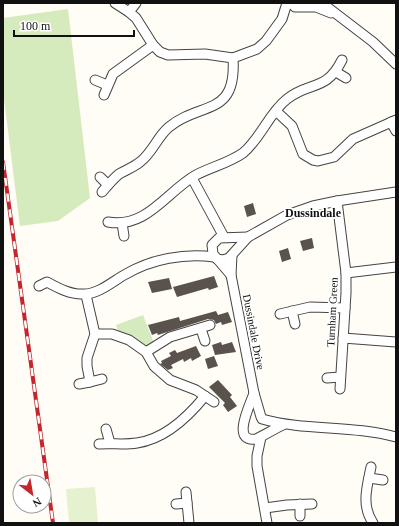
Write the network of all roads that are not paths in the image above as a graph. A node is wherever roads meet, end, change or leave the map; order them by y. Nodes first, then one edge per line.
1 (115, 3) edge
2 (136, 3) edge
3 (287, 3) edge
4 (291, 3) edge
5 (322, 3) edge
6 (303, 6) edge
7 (130, 12) junction
8 (338, 16) junction
9 (282, 19) junction
10 (153, 45) junction
11 (233, 58) junction
12 (342, 60) dead end
13 (396, 64) edge
14 (336, 72) junction
15 (346, 78) dead end
16 (94, 80) dead end
17 (107, 85) junction
18 (104, 95) dead end
19 (276, 112) junction
20 (394, 121) edge
21 (396, 131) edge
22 (100, 177) dead end
23 (192, 178) junction
24 (396, 192) edge
25 (337, 201) junction
26 (212, 215) junction
27 (108, 222) dead end
28 (122, 223) junction
29 (124, 236) dead end
30 (248, 237) junction
31 (225, 238) junction
32 (212, 244) junction
33 (232, 254) junction
34 (199, 255) junction
35 (216, 258) junction
36 (396, 267) edge
37 (346, 273) junction
38 (230, 275) junction
39 (44, 280) dead end
40 (86, 294) junction
41 (345, 308) junction
42 (292, 310) junction
43 (280, 314) dead end
44 (295, 324) dead end
45 (210, 326) dead end
46 (201, 329) junction
47 (95, 334) junction
48 (343, 338) junction
49 (205, 342) dead end
50 (396, 342) edge
51 (146, 352) junction
52 (340, 377) junction
53 (327, 378) dead end
54 (102, 379) dead end
55 (90, 382) junction
56 (79, 384) dead end
57 (340, 389) dead end
58 (254, 393) junction
59 (205, 396) junction
60 (214, 402) dead end
61 (246, 418) junction
62 (261, 418) junction
63 (283, 425) junction
64 (106, 429) dead end
65 (262, 435) junction
66 (248, 437) junction
67 (396, 437) edge
68 (110, 443) junction
69 (99, 444) dead end
70 (257, 456) junction
71 (371, 467) dead end
72 (369, 478) junction
73 (383, 480) dead end
74 (186, 492) dead end
75 (187, 503) junction
76 (176, 504) dead end
77 (300, 504) junction
78 (312, 504) dead end
79 (266, 508) junction
80 (300, 516) dead end
81 (189, 523) edge
82 (267, 523) edge
83 (372, 523) edge

1 - 7 street
2 - 7 street
3 - 9 street
4 - 6 street
5 - 8 street
6 - 8 street
6 - 9 street
7 - 10 street
8 - 13 street
9 - 11 street
10 - 11 street
10 - 17 street
11 - 22 street
12 - 14 street
14 - 15 street
14 - 19 street
16 - 17 street
17 - 18 street
19 - 20 street
19 - 23 street
20 - 21 street
23 - 26 street
23 - 28 street
24 - 25 street
25 - 30 street
25 - 37 street, Turnham Green
26 - 31 street
26 - 32 street, Dussindale Drive
27 - 28 street
28 - 29 street
30 - 31 street
30 - 33 street
31 - 32 street
31 - 33 street
32 - 34 street
32 - 35 street, Dussindale Drive
33 - 35 street
33 - 38 street, Dussindale Drive
34 - 35 street
34 - 40 street
35 - 38 street, Dussindale Drive
36 - 37 street
37 - 41 street, Turnham Green
38 - 58 street, Dussindale Drive
39 - 40 street
40 - 47 street
41 - 42 street
41 - 48 street, Turnham Green
42 - 43 street
42 - 44 street
45 - 46 street
46 - 49 street
46 - 51 street
47 - 51 street
47 - 55 street
48 - 50 street
48 - 52 street, Turnham Green
51 - 59 street
52 - 53 street
52 - 57 street, Turnham Green
54 - 55 street
55 - 56 street
58 - 61 street, Dussindale Drive
58 - 62 street, Dussindale Drive
59 - 60 street
59 - 68 street
61 - 62 street
61 - 66 street, Dussindale Drive
62 - 63 street
62 - 65 street, Dussindale Drive
63 - 65 street
63 - 67 street
64 - 68 street
65 - 66 street
65 - 70 street, Dussindale Drive
66 - 70 street
68 - 69 street
70 - 79 street
71 - 72 street
72 - 73 street
72 - 83 street
74 - 75 street
75 - 76 street
75 - 81 street
77 - 78 street
77 - 79 street
77 - 80 street
79 - 82 street

